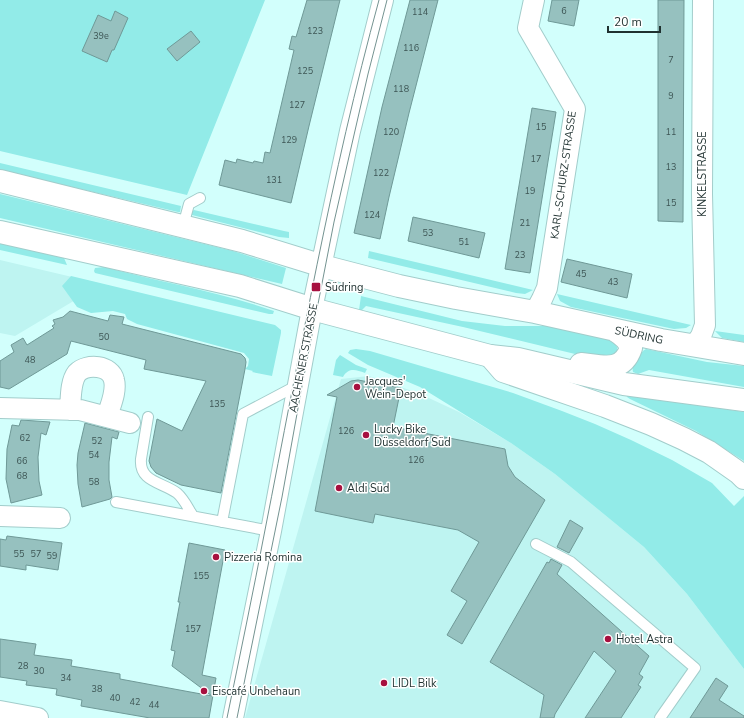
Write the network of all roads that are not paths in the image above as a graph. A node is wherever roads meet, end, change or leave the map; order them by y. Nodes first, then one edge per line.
1 (383, 0) edge
2 (534, 0) edge
3 (703, 0) edge
4 (0, 181) edge
5 (200, 198) dead end
6 (183, 226) junction
7 (0, 232) edge
8 (321, 266) junction
9 (312, 309) junction
10 (535, 312) junction
11 (616, 331) junction
12 (694, 346) junction
13 (744, 354) edge
14 (490, 356) junction
15 (518, 359) junction
16 (298, 385) junction
17 (744, 400) edge
18 (0, 408) edge
19 (70, 410) junction
20 (106, 417) junction
21 (139, 420) joint
22 (744, 478) edge
23 (116, 502) dead end
24 (0, 516) edge
25 (193, 516) junction
26 (60, 518) dead end
27 (222, 522) junction
28 (271, 530) junction
29 (536, 544) dead end
30 (0, 712) edge
31 (38, 718) edge
32 (233, 718) edge
33 (660, 718) edge

1 - 8 street, AACHENER STRASSE
2 - 10 street, KARL-SCHURZ-STRASSE
3 - 12 street, KINKELSTRASSE
4 - 6 main road, SÜDRING
5 - 6 lane
6 - 8 main road, SÜDRING
7 - 9 main road
8 - 9 street, AACHENER STRASSE
8 - 10 main road, SÜDRING
9 - 14 main road
9 - 16 street, AACHENER STRASSE
10 - 11 main road, SÜDRING
11 - 12 main road, SÜDRING
11 - 15 main road
12 - 13 main road, SÜDRING
14 - 15 main road
14 - 22 main road
15 - 17 main road
16 - 27 lane
16 - 28 street, AACHENER STRASSE
18 - 19 street
19 - 20 street
19 - 20 street
20 - 21 street
21 - 25 lane
23 - 25 lane
24 - 26 street
25 - 27 lane
27 - 28 lane
28 - 32 street, AACHENER STRASSE
29 - 33 lane
30 - 31 street

